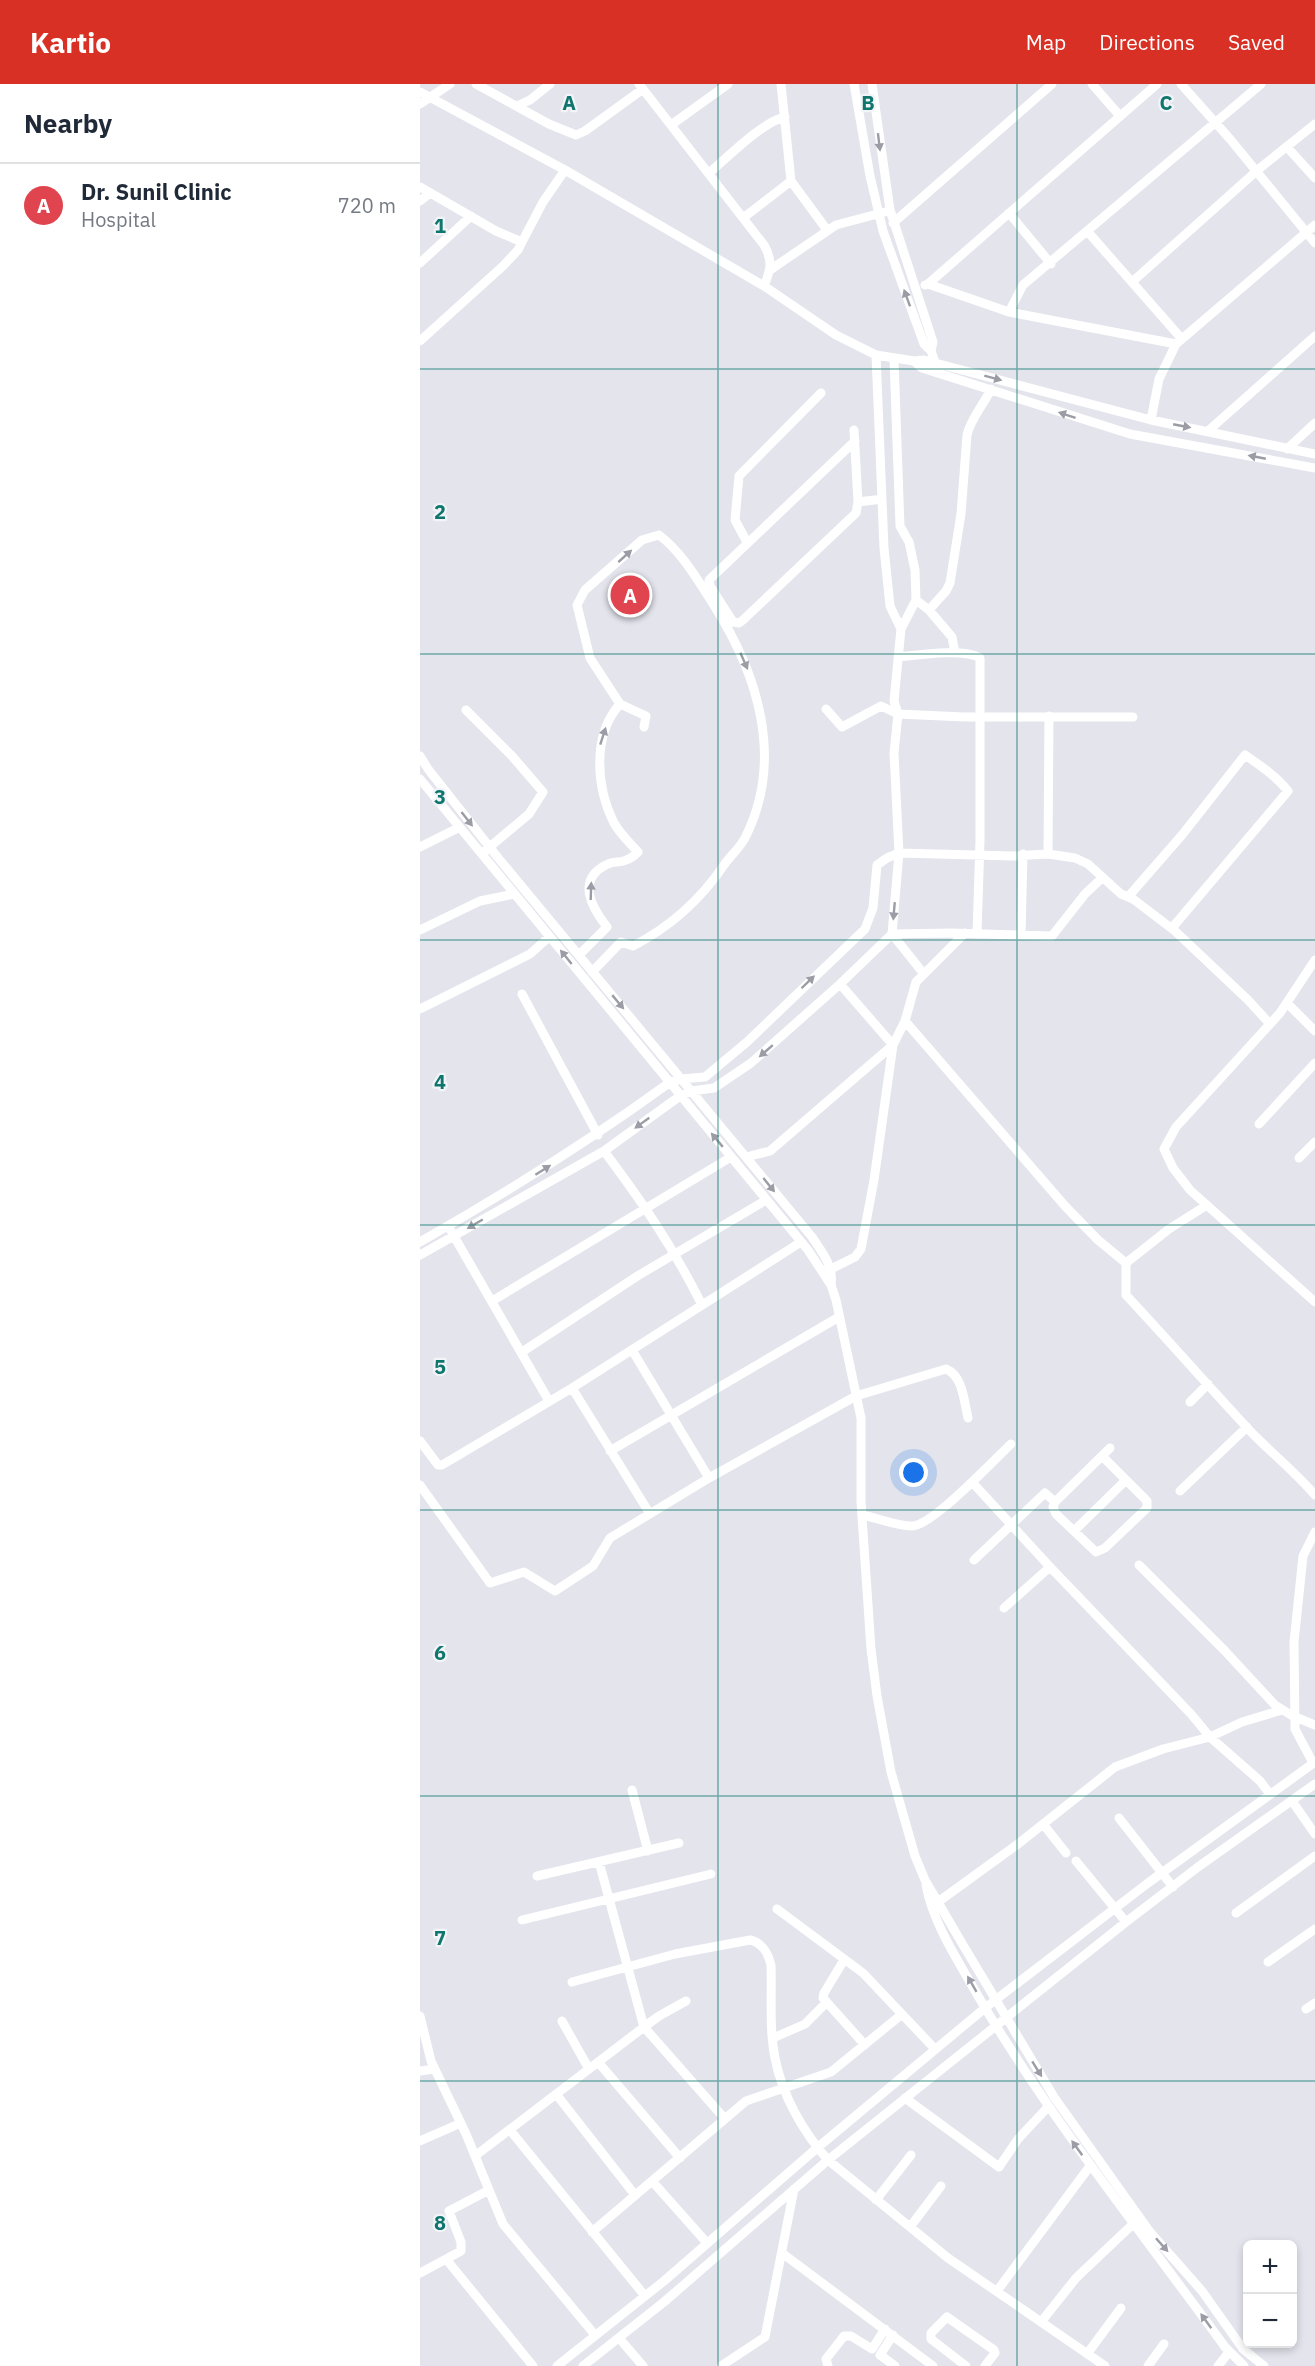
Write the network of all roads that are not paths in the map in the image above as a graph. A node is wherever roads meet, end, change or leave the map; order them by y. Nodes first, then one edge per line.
1 (476, 84) edge
2 (550, 84) edge
3 (728, 84) edge
4 (782, 84) edge
5 (854, 84) edge
6 (872, 84) edge
7 (1052, 84) edge
8 (1092, 84) edge
9 (1157, 84) edge
10 (1181, 84) edge
11 (1261, 84) edge
12 (448, 85) edge
13 (641, 87) edge
14 (420, 92) edge
15 (429, 98) junction
16 (420, 104) edge
17 (517, 106) junction
18 (1120, 116) junction
19 (785, 117) junction
20 (1215, 123) junction
21 (1315, 124) edge
22 (671, 125) junction
23 (1287, 147) junction
24 (565, 170) junction
25 (1257, 171) junction
26 (709, 173) junction
27 (1315, 178) edge
28 (791, 181) junction
29 (420, 187) edge
30 (430, 193) junction
31 (420, 201) edge
32 (890, 210) junction
33 (879, 213) junction
34 (1009, 213) junction
35 (471, 216) junction
36 (743, 218) junction
37 (893, 223) junction
38 (1315, 225) edge
39 (827, 230) junction
40 (1088, 232) junction
41 (1306, 232) junction
42 (522, 242) junction
43 (1315, 243) edge
44 (420, 263) edge
45 (1051, 264) junction
46 (770, 270) junction
47 (1132, 282) junction
48 (928, 284) junction
49 (764, 286) junction
50 (916, 291) junction
51 (1009, 312) junction
52 (1315, 336) edge
53 (420, 341) edge
54 (1178, 341) junction
55 (931, 351) junction
56 (876, 355) junction
57 (894, 359) junction
58 (938, 368) junction
59 (991, 389) junction
60 (821, 393) dead end
61 (1151, 420) junction
62 (1315, 423) edge
63 (854, 430) dead end
64 (1208, 431) junction
65 (855, 441) junction
66 (1287, 449) junction
67 (1315, 454) edge
68 (1315, 468) edge
69 (882, 499) junction
70 (858, 502) junction
71 (900, 526) junction
72 (884, 527) junction
73 (747, 542) junction
74 (916, 600) junction
75 (929, 610) junction
76 (901, 629) junction
77 (955, 653) junction
78 (898, 657) junction
79 (620, 704) junction
80 (826, 709) dead end
81 (466, 710) dead end
82 (898, 714) junction
83 (978, 716) junction
84 (1049, 716) junction
85 (1133, 717) dead end
86 (644, 727) dead end
87 (420, 758) edge
88 (420, 779) edge
89 (458, 828) junction
90 (420, 847) edge
91 (490, 848) junction
92 (899, 853) junction
93 (480, 854) junction
94 (1023, 854) junction
95 (1048, 854) junction
96 (980, 855) junction
97 (1102, 878) junction
98 (514, 894) junction
99 (1128, 897) junction
100 (1172, 928) junction
101 (420, 930) edge
102 (965, 933) junction
103 (892, 934) junction
104 (977, 934) junction
105 (1021, 934) junction
106 (549, 937) junction
107 (579, 955) junction
108 (1315, 960) edge
109 (592, 972) junction
110 (924, 974) junction
111 (840, 984) junction
112 (522, 994) dead end
113 (1287, 1003) junction
114 (420, 1009) edge
115 (905, 1022) junction
116 (1270, 1024) junction
117 (1315, 1031) edge
118 (893, 1045) junction
119 (1315, 1063) edge
120 (681, 1079) junction
121 (669, 1083) junction
122 (691, 1091) junction
123 (680, 1096) junction
124 (1259, 1124) dead end
125 (598, 1135) junction
126 (1315, 1142) edge
127 (604, 1151) junction
128 (731, 1157) junction
129 (746, 1157) junction
130 (1299, 1158) dead end
131 (766, 1200) junction
132 (1207, 1205) junction
133 (647, 1208) junction
134 (448, 1226) junction
135 (454, 1236) junction
136 (420, 1242) edge
137 (801, 1242) junction
138 (676, 1253) junction
139 (420, 1255) edge
140 (1126, 1263) junction
141 (827, 1271) junction
142 (492, 1301) junction
143 (1315, 1302) edge
144 (702, 1305) junction
145 (839, 1317) junction
146 (632, 1350) junction
147 (522, 1352) junction
148 (1208, 1384) junction
149 (572, 1388) junction
150 (856, 1396) junction
151 (549, 1401) junction
152 (1190, 1401) dead end
153 (671, 1416) junction
154 (968, 1418) dead end
155 (1247, 1427) junction
156 (420, 1441) edge
157 (1011, 1444) dead end
158 (1110, 1448) dead end
159 (610, 1451) junction
160 (1102, 1456) junction
161 (709, 1478) junction
162 (1126, 1480) junction
163 (972, 1482) junction
164 (420, 1485) edge
165 (1180, 1491) dead end
166 (1315, 1495) edge
167 (1055, 1502) junction
168 (650, 1514) junction
169 (862, 1515) junction
170 (1011, 1526) junction
171 (1074, 1531) junction
172 (1315, 1532) edge
173 (974, 1560) dead end
174 (1139, 1564) dead end
175 (1050, 1567) junction
176 (1004, 1608) dead end
177 (1282, 1710) junction
178 (1295, 1717) junction
179 (1315, 1725) edge
180 (1210, 1737) junction
181 (1314, 1762) edge
182 (1315, 1784) edge
183 (632, 1790) dead end
184 (1270, 1794) junction
185 (1292, 1801) junction
186 (1119, 1818) dead end
187 (1043, 1824) junction
188 (1315, 1834) edge
189 (679, 1843) dead end
190 (648, 1851) junction
191 (1066, 1853) dead end
192 (1315, 1856) edge
193 (1077, 1861) dead end
194 (599, 1862) junction
195 (1162, 1873) junction
196 (711, 1874) dead end
197 (537, 1876) dead end
198 (1173, 1887) junction
199 (609, 1898) junction
200 (935, 1902) junction
201 (777, 1909) dead end
202 (1115, 1909) junction
203 (1236, 1913) dead end
204 (522, 1920) dead end
205 (1126, 1922) junction
206 (1315, 1929) edge
207 (844, 1960) junction
208 (1268, 1962) dead end
209 (628, 1966) junction
210 (572, 1982) dead end
211 (686, 2001) dead end
212 (995, 2001) junction
213 (826, 2003) junction
214 (1315, 2003) edge
215 (986, 2008) junction
216 (1306, 2009) dead end
217 (901, 2015) junction
218 (420, 2016) edge
219 (1006, 2019) junction
220 (562, 2021) dead end
221 (644, 2027) junction
222 (997, 2027) junction
223 (774, 2038) junction
224 (865, 2045) junction
225 (932, 2052) junction
226 (598, 2062) junction
227 (944, 2068) junction
228 (434, 2069) junction
229 (590, 2069) junction
230 (420, 2072) edge
231 (785, 2089) junction
232 (556, 2094) junction
233 (905, 2098) junction
234 (1048, 2107) junction
235 (725, 2119) junction
236 (461, 2123) junction
237 (510, 2130) junction
238 (420, 2141) edge
239 (817, 2148) junction
240 (475, 2156) junction
241 (911, 2156) dead end
242 (680, 2158) junction
243 (828, 2160) junction
244 (1090, 2166) junction
245 (652, 2181) junction
246 (941, 2186) dead end
247 (794, 2189) junction
248 (489, 2190) junction
249 (635, 2195) junction
250 (876, 2200) junction
251 (1133, 2224) junction
252 (910, 2227) junction
253 (592, 2232) junction
254 (708, 2243) junction
255 (782, 2253) junction
256 (446, 2259) junction
257 (420, 2272) edge
258 (996, 2291) junction
259 (645, 2296) junction
260 (1121, 2308) dead end
261 (1041, 2322) junction
262 (889, 2332) junction
263 (596, 2336) junction
264 (619, 2338) junction
265 (1164, 2344) dead end
266 (876, 2352) junction
267 (1229, 2352) junction
268 (1087, 2354) junction
269 (928, 2364) edge
270 (533, 2366) edge
271 (557, 2366) edge
272 (583, 2366) edge
273 (643, 2366) edge
274 (721, 2366) edge
275 (828, 2366) edge
276 (895, 2366) edge
277 (966, 2366) edge
278 (985, 2366) edge
279 (1105, 2366) edge
280 (1148, 2366) edge
281 (1218, 2366) edge
282 (1244, 2366) edge
283 (1264, 2366) edge

1 - 17 street
2 - 17 street
3 - 22 street
4 - 19 street
5 - 33 street
6 -> 32 street
7 - 37 street
8 - 18 street
9 - 18 street
10 - 20 street
11 - 20 street
12 - 15 street
13 - 17 street
13 - 22 street
14 - 15 street
15 - 16 street
15 - 24 street
18 - 34 street
19 - 26 street
19 - 28 street
20 - 25 street
20 - 40 street
21 - 23 street
22 - 26 street
23 - 25 street
23 - 27 street
24 - 42 street
24 - 49 street
25 - 41 street
25 - 47 street
26 - 36 street
28 - 36 street
28 - 39 street
29 - 30 street
30 - 31 street
30 - 35 street
32 - 33 street
32 - 37 street
33 - 39 street
55 -> 33 street
34 - 45 street
34 - 48 street
35 - 42 street
35 - 44 street
36 - 46 street
37 - 50 street
38 - 41 street
39 - 46 street
40 - 45 street
40 - 47 street
41 - 43 street
41 - 54 street
42 - 53 street
45 - 51 street
46 - 49 street
47 - 54 street
48 - 50 street
48 - 51 street
49 - 56 street
50 - 55 street
51 - 54 street
52 - 64 street
54 - 61 street
55 - 58 street
56 - 57 street
56 - 69 street
57 - 58 street
57 - 71 street
58 - 59 street
58 -> 61 street
68 -> 59 street
59 - 75 street
60 - 73 street
61 -> 64 street
62 - 66 street
63 - 65 street
64 - 66 street
65 - 70 street
65 - 73 street
66 - 67 street
69 - 70 street
69 - 72 street
70 - 73 street
71 - 72 street
71 - 74 street
72 - 76 street
74 - 75 street
74 - 76 street
75 - 77 street
76 - 78 street
77 - 78 street
77 - 83 street
78 - 82 street
79 - 86 street
107 -> 79 street
79 -> 109 street
80 - 82 street
81 - 91 street
82 - 83 street
82 - 92 street
83 - 84 street
83 - 96 street
84 - 85 street
84 - 95 street
87 -> 91 street
88 - 89 street
89 - 90 street
89 - 93 street
91 - 93 street
91 - 107 street
92 - 96 street
92 -> 103 street
120 -> 92 street
93 - 98 street
94 - 95 street
94 - 96 street
94 - 105 street
95 - 97 street
96 - 104 street
97 - 99 street
97 - 105 street
98 - 101 street
98 - 106 street
99 - 100 street
99 - 100 street
100 - 116 street
102 - 103 street
102 - 104 street
102 - 110 street
103 - 110 street
103 - 111 street
104 - 105 street
106 - 114 street
121 -> 106 street
107 - 109 street
108 - 113 street
109 -> 120 street
110 - 115 street
111 - 118 street
111 -> 122 street
112 - 125 street
113 - 116 street
113 - 117 street
115 - 118 street
115 - 140 street
116 - 132 street
118 - 129 street
118 - 141 street
119 - 124 street
120 - 121 street
120 - 122 street
121 - 123 street
121 - 125 street
122 - 123 street
122 - 129 street
123 -> 127 street
128 -> 123 street
134 -> 125 street
126 - 130 street
127 - 133 street
127 -> 135 street
128 - 131 street
128 - 133 street
129 -> 141 street
131 - 137 street
131 - 138 street
132 - 140 street
132 - 143 street
133 - 138 street
133 - 142 street
134 - 135 street
134 - 136 street
135 - 139 street
135 - 142 street
137 - 141 street
137 - 144 street
138 - 144 street
138 - 147 street
140 - 148 street
141 - 145 street
142 - 147 street
144 - 146 street
145 - 150 street
145 - 153 street
146 - 149 street
146 - 153 street
147 - 151 street
148 - 152 street
148 - 155 street
149 - 151 street
149 - 159 street
150 - 154 street
150 - 161 street
150 - 169 street
151 - 156 street
153 - 159 street
153 - 161 street
155 - 165 street
155 - 166 street
157 - 163 street
158 - 160 street
159 - 168 street
160 - 162 street
160 - 167 street
161 - 168 street
162 - 171 street
162 - 171 street
163 - 169 street
163 - 170 street
164 - 168 street
167 - 170 street
167 - 171 street
169 - 200 street
170 - 173 street
170 - 175 street
172 - 178 street
174 - 177 street
175 - 176 street
175 - 180 street
177 - 178 street
177 - 180 street
178 - 179 street
178 - 181 street
180 - 184 street
180 - 187 street
181 - 184 street
182 - 185 street
183 - 190 street
184 - 195 street
185 - 188 street
185 - 198 street
186 - 195 street
187 - 191 street
187 - 200 street
189 - 190 street
190 - 194 street
192 - 203 street
193 - 202 street
194 - 197 street
194 - 199 street
195 - 198 street
195 - 202 street
196 - 199 street
198 - 205 street
199 - 204 street
199 - 209 street
200 - 212 street
215 -> 200 street
201 - 207 street
202 - 205 street
202 - 212 street
205 - 219 street
206 - 208 street
207 - 213 street
207 - 217 street
209 - 210 street
209 - 221 street
209 - 223 street
211 - 221 street
212 - 215 street
212 - 219 street
213 - 223 street
213 - 224 street
214 - 216 street
215 - 222 street
215 - 225 street
217 - 224 street
217 - 225 street
218 - 228 street
219 - 222 street
219 -> 283 street
220 - 229 street
221 - 226 street
221 - 235 street
222 - 227 street
222 - 234 street
223 - 231 street
224 - 231 street
225 - 227 street
225 - 239 street
226 - 229 street
226 - 242 street
227 - 233 street
228 - 230 street
228 - 236 street
229 - 232 street
231 - 235 street
231 - 239 street
232 - 237 street
232 - 249 street
233 - 234 street
233 - 243 street
244 -> 234 street
235 - 242 street
236 - 238 street
236 - 240 street
237 - 240 street
237 - 253 street
239 - 243 street
239 - 254 street
240 - 248 street
241 - 250 street
242 - 245 street
243 - 247 street
243 - 250 street
244 - 251 street
244 - 258 street
245 - 249 street
245 - 254 street
246 - 252 street
247 - 255 street
247 - 264 street
248 - 256 street
248 - 263 street
249 - 253 street
250 - 252 street
251 - 261 street
267 -> 251 street
252 - 258 street
253 - 259 street
254 - 259 street
255 - 262 street
255 - 274 street
256 - 257 street
256 - 270 street
258 - 261 street
259 - 263 street
260 - 268 street
261 - 268 street
262 - 266 street
262 - 269 street
263 - 271 street
264 - 272 street
264 - 273 street
265 - 280 street
266 - 275 street
266 - 276 street
267 - 281 street
267 - 282 street
268 - 279 street
277 - 278 street

